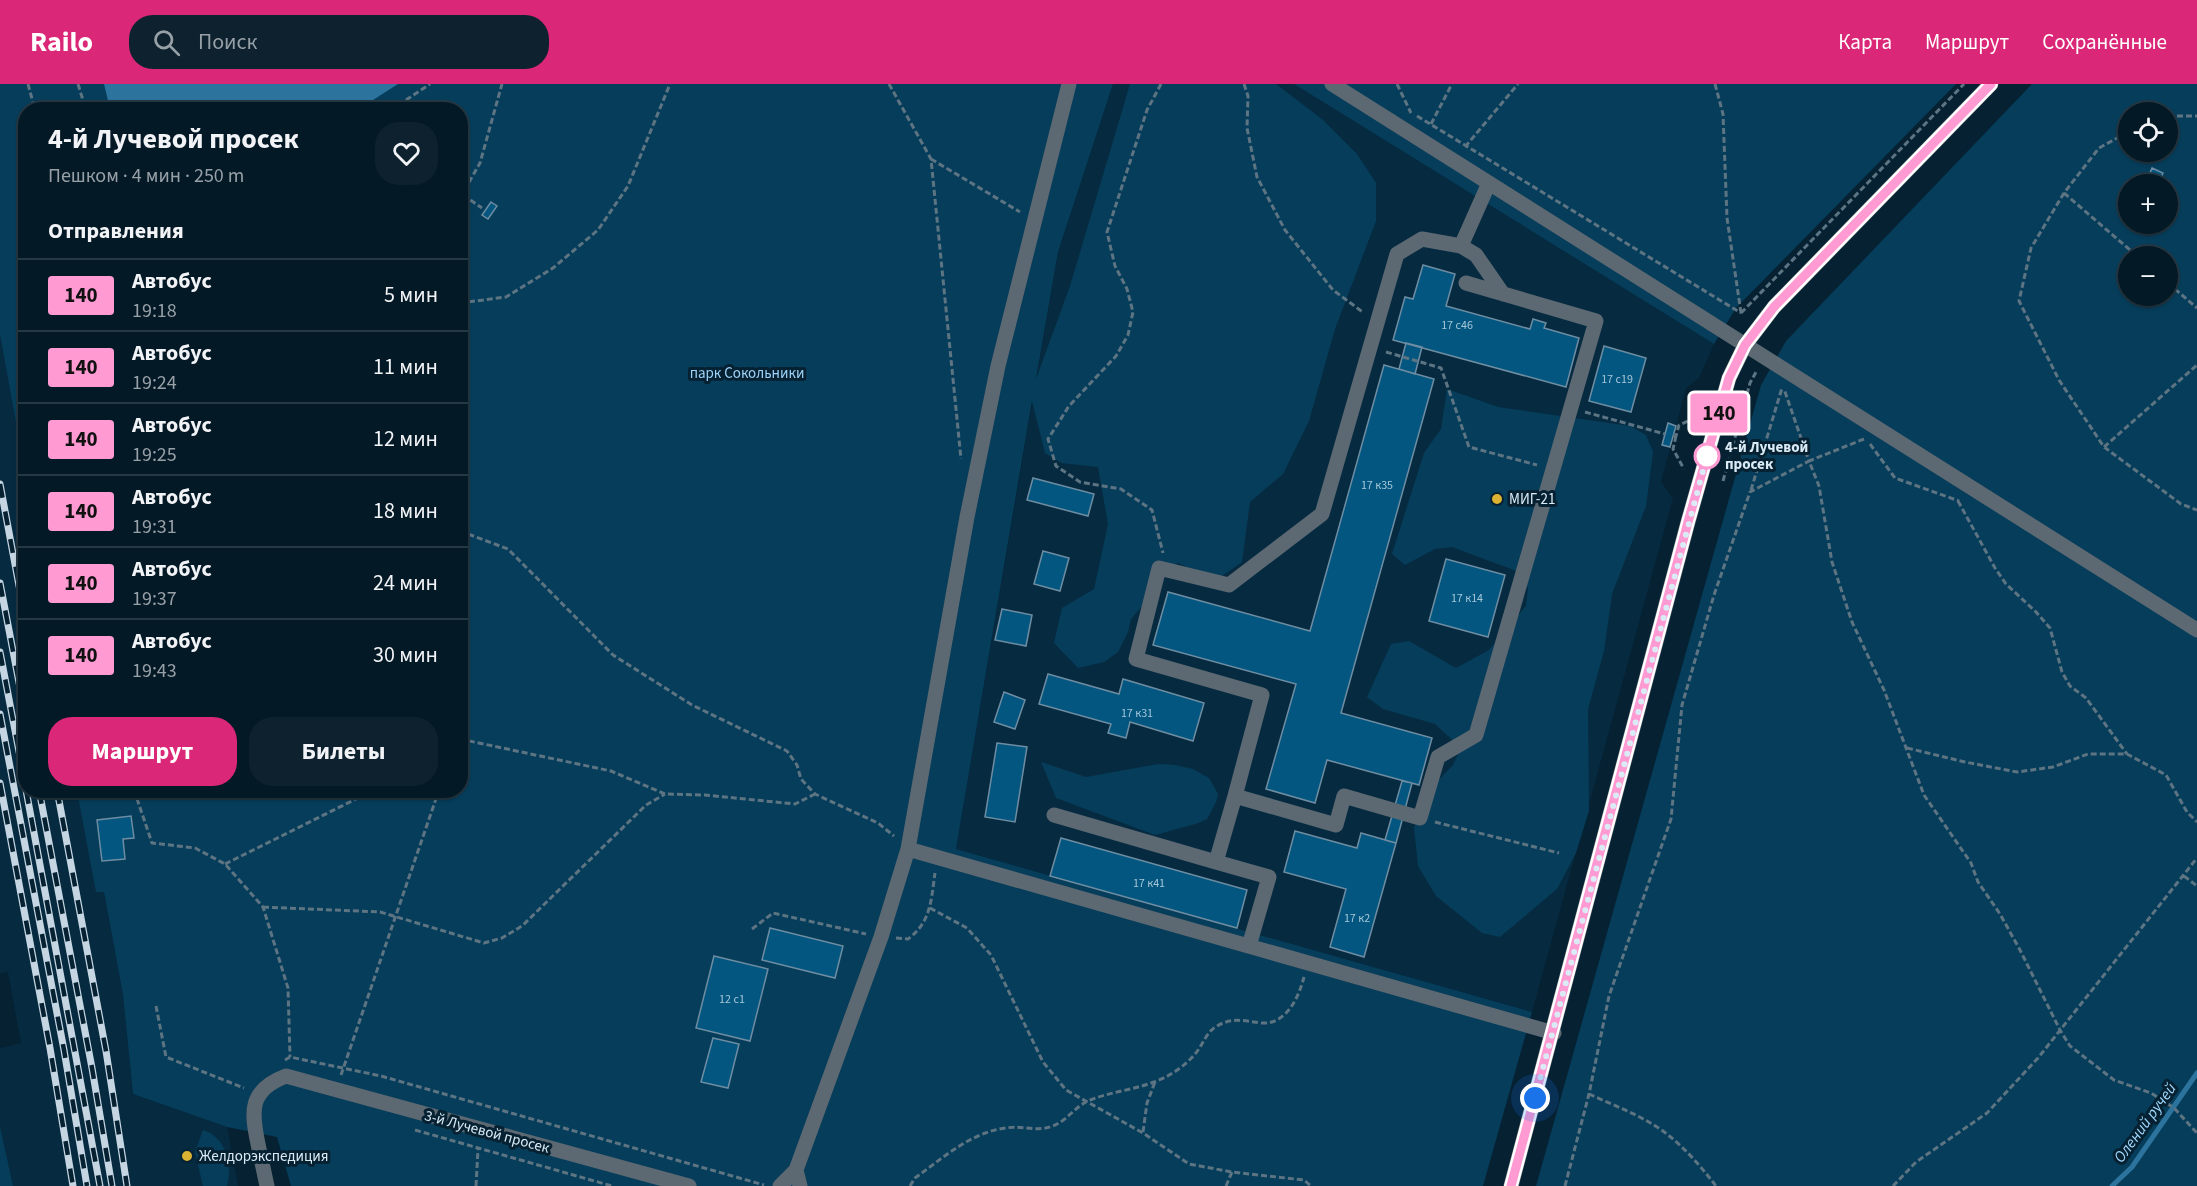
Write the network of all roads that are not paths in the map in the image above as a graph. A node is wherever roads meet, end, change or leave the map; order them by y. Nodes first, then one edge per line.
1 (1069, 84) edge
2 (1332, 84) edge
3 (1991, 84) edge
4 (1489, 183) junction
5 (1461, 246) junction
6 (1466, 283) dead end
7 (1503, 294) junction
8 (1745, 345) junction
9 (2197, 630) edge
10 (1235, 796) junction
11 (1054, 815) dead end
12 (908, 849) junction
13 (1216, 862) junction
14 (1249, 946) junction
15 (1554, 1033) junction
16 (796, 1170) junction
17 (267, 1186) edge
18 (689, 1186) edge
19 (780, 1186) edge
20 (800, 1186) edge
21 (1511, 1186) edge

1 - 12 street
2 - 4 street
3 - 8 street
4 - 5 street
4 - 8 street
5 - 7 street
5 - 10 street
6 - 7 street
7 - 10 street
8 - 9 street
8 - 15 street
10 - 13 street
11 - 13 street
12 - 14 street
12 - 16 street
13 - 14 street
14 - 15 street
15 - 21 street
16 - 19 street
16 - 20 street
17 - 18 street, 3-й Лучевой просек

